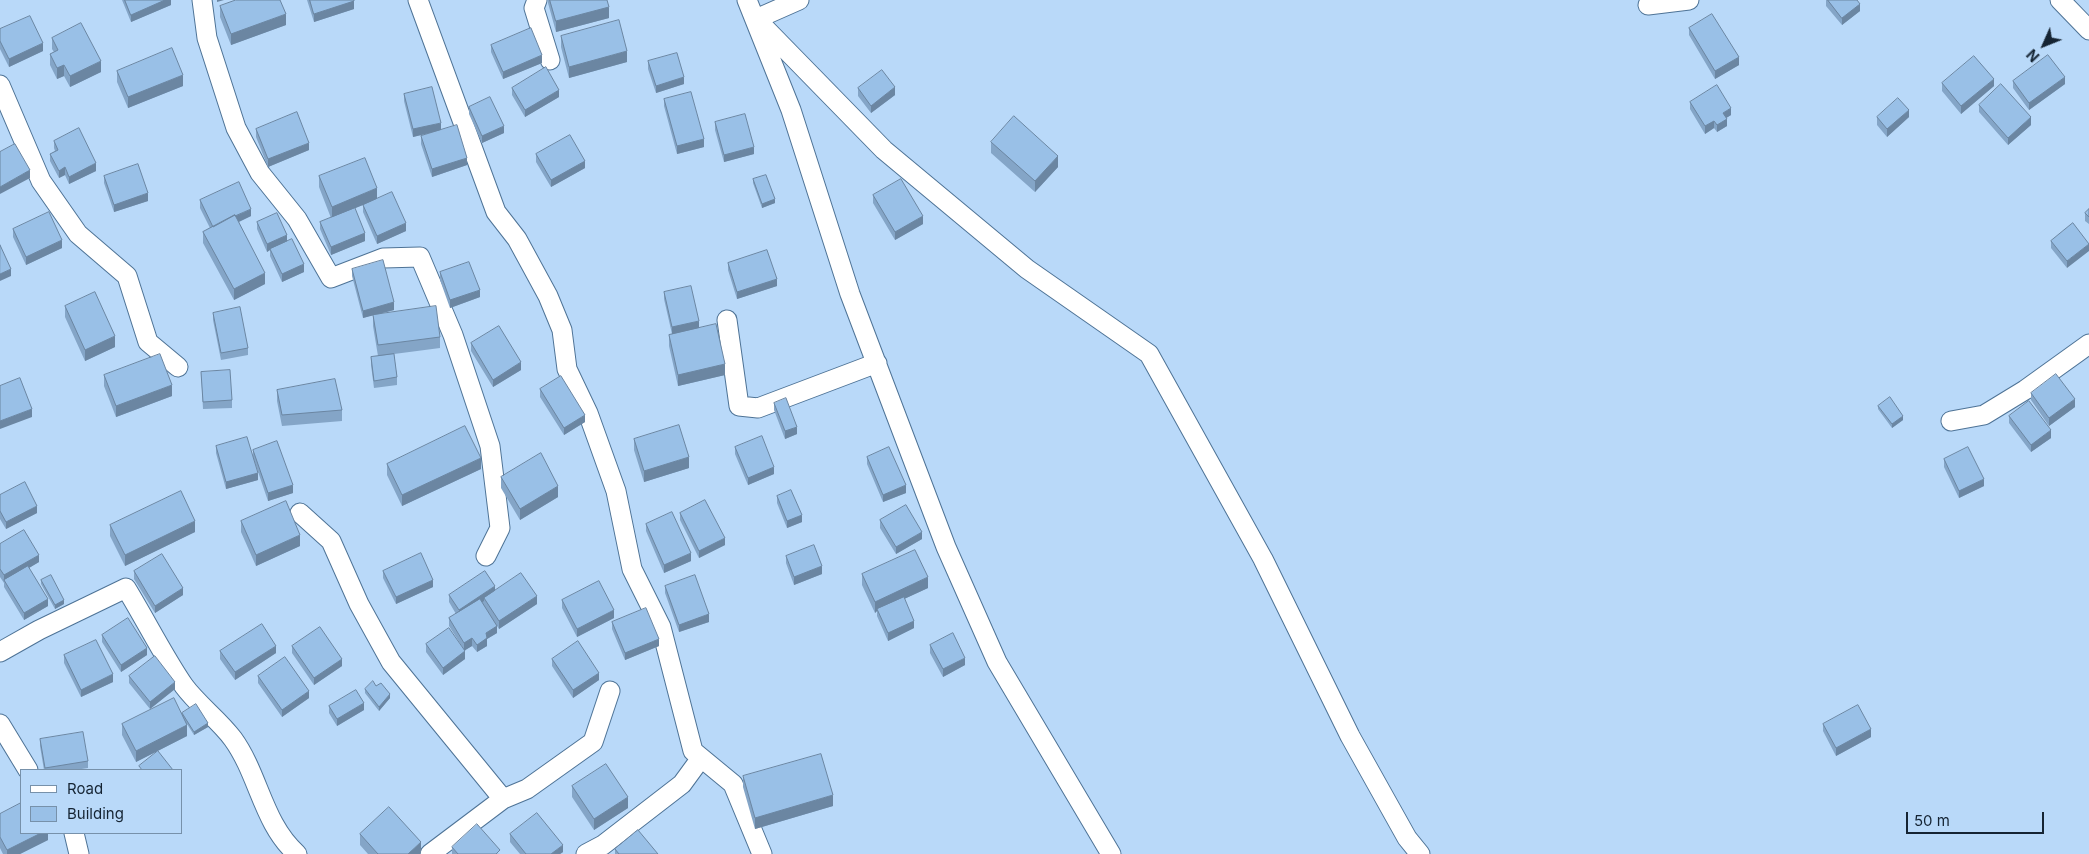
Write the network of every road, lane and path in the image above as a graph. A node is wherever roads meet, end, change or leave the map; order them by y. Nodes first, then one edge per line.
1 (202, 0) edge
2 (418, 0) edge
3 (536, 0) edge
4 (747, 0) edge
5 (799, 0) edge
6 (1689, 0) edge
7 (2060, 0) edge
8 (1648, 5) dead end
9 (756, 19) junction
10 (2089, 30) edge
11 (550, 60) dead end
12 (0, 85) edge
13 (727, 320) dead end
14 (2089, 344) edge
15 (877, 363) junction
16 (178, 367) dead end
17 (1951, 420) dead end
18 (300, 513) dead end
19 (486, 556) dead end
20 (0, 652) edge
21 (610, 691) dead end
22 (0, 724) edge
23 (701, 758) junction
24 (27, 769) edge
25 (503, 799) junction
26 (74, 834) edge
27 (79, 854) edge
28 (297, 854) edge
29 (430, 854) edge
30 (586, 854) edge
31 (762, 854) edge
32 (1111, 854) edge
33 (1420, 854) edge

1 - 19 street
2 - 23 street
3 - 11 street
4 - 9 street
5 - 9 street
6 - 8 street
7 - 10 street
9 - 15 street
9 - 33 street
12 - 16 street
13 - 15 street
14 - 17 street
15 - 32 street
18 - 25 street
20 - 28 street
21 - 25 street
22 - 24 street
23 - 30 street
23 - 31 street
25 - 29 street
26 - 27 street

